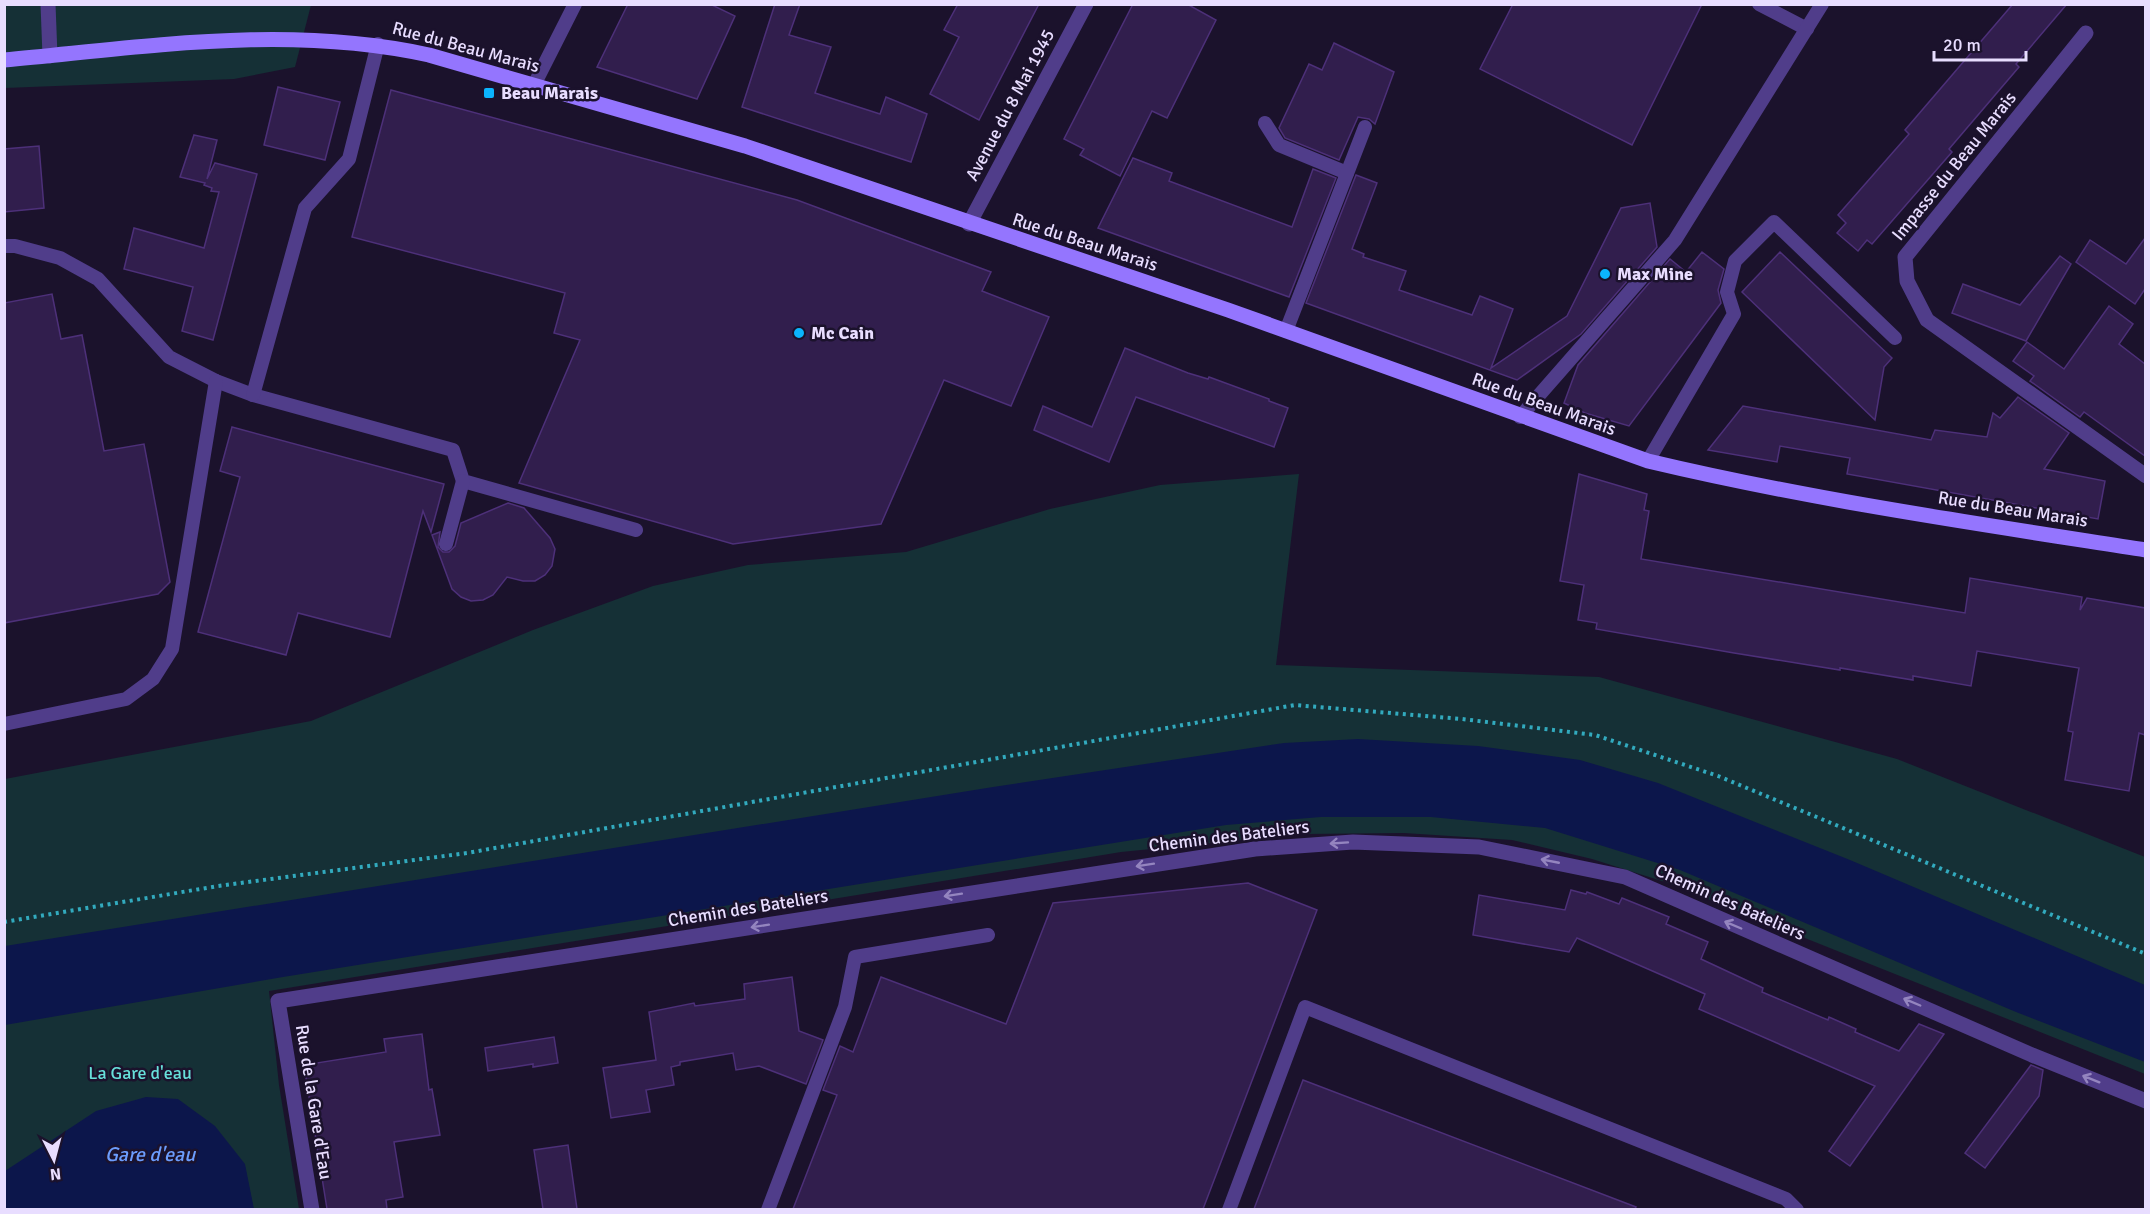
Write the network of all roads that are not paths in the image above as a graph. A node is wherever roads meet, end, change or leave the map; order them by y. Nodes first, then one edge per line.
1 (48, 4) edge
2 (575, 4) edge
3 (1086, 4) edge
4 (1759, 4) edge
5 (1822, 4) edge
6 (1807, 29) junction
7 (2086, 33) dead end
8 (378, 44) junction
9 (50, 56) junction
10 (4, 60) edge
11 (534, 85) junction
12 (1265, 123) dead end
13 (1365, 127) dead end
14 (1347, 173) junction
15 (969, 224) junction
16 (4, 246) edge
17 (1286, 331) junction
18 (1895, 338) dead end
19 (216, 381) junction
20 (253, 395) junction
21 (1520, 417) junction
22 (1648, 461) junction
23 (2145, 476) edge
24 (464, 481) junction
25 (636, 530) dead end
26 (446, 544) dead end
27 (2145, 550) edge
28 (4, 724) edge
29 (988, 935) dead end
30 (278, 1001) joint
31 (2145, 1101) edge
32 (312, 1209) edge
33 (768, 1209) edge
34 (1228, 1209) edge
35 (1797, 1209) edge

1 - 9 street
2 - 11 lane
3 - 15 street, Avenue du 8 Mai 1945
4 - 6 lane
5 - 6 lane
6 - 21 lane
7 - 23 street, Impasse du Beau Marais
8 - 9 street, Rue du Beau Marais
8 - 11 street, Rue du Beau Marais
8 - 20 lane
9 - 10 street, Rue du Beau Marais
11 - 15 street, Rue du Beau Marais
12 - 14 lane
13 - 14 lane
14 - 17 lane
15 - 17 street, Rue du Beau Marais
16 - 19 lane
17 - 21 street, Rue du Beau Marais
18 - 22 lane
19 - 20 lane
19 - 28 lane
20 - 24 lane
21 - 22 street, Rue du Beau Marais
22 - 27 street, Rue du Beau Marais
24 - 25 lane
24 - 26 lane
29 - 33 lane
31 -> 30 street, Chemin des Bateliers
30 - 32 street, Rue de la Gare d'Eau
34 - 35 lane

